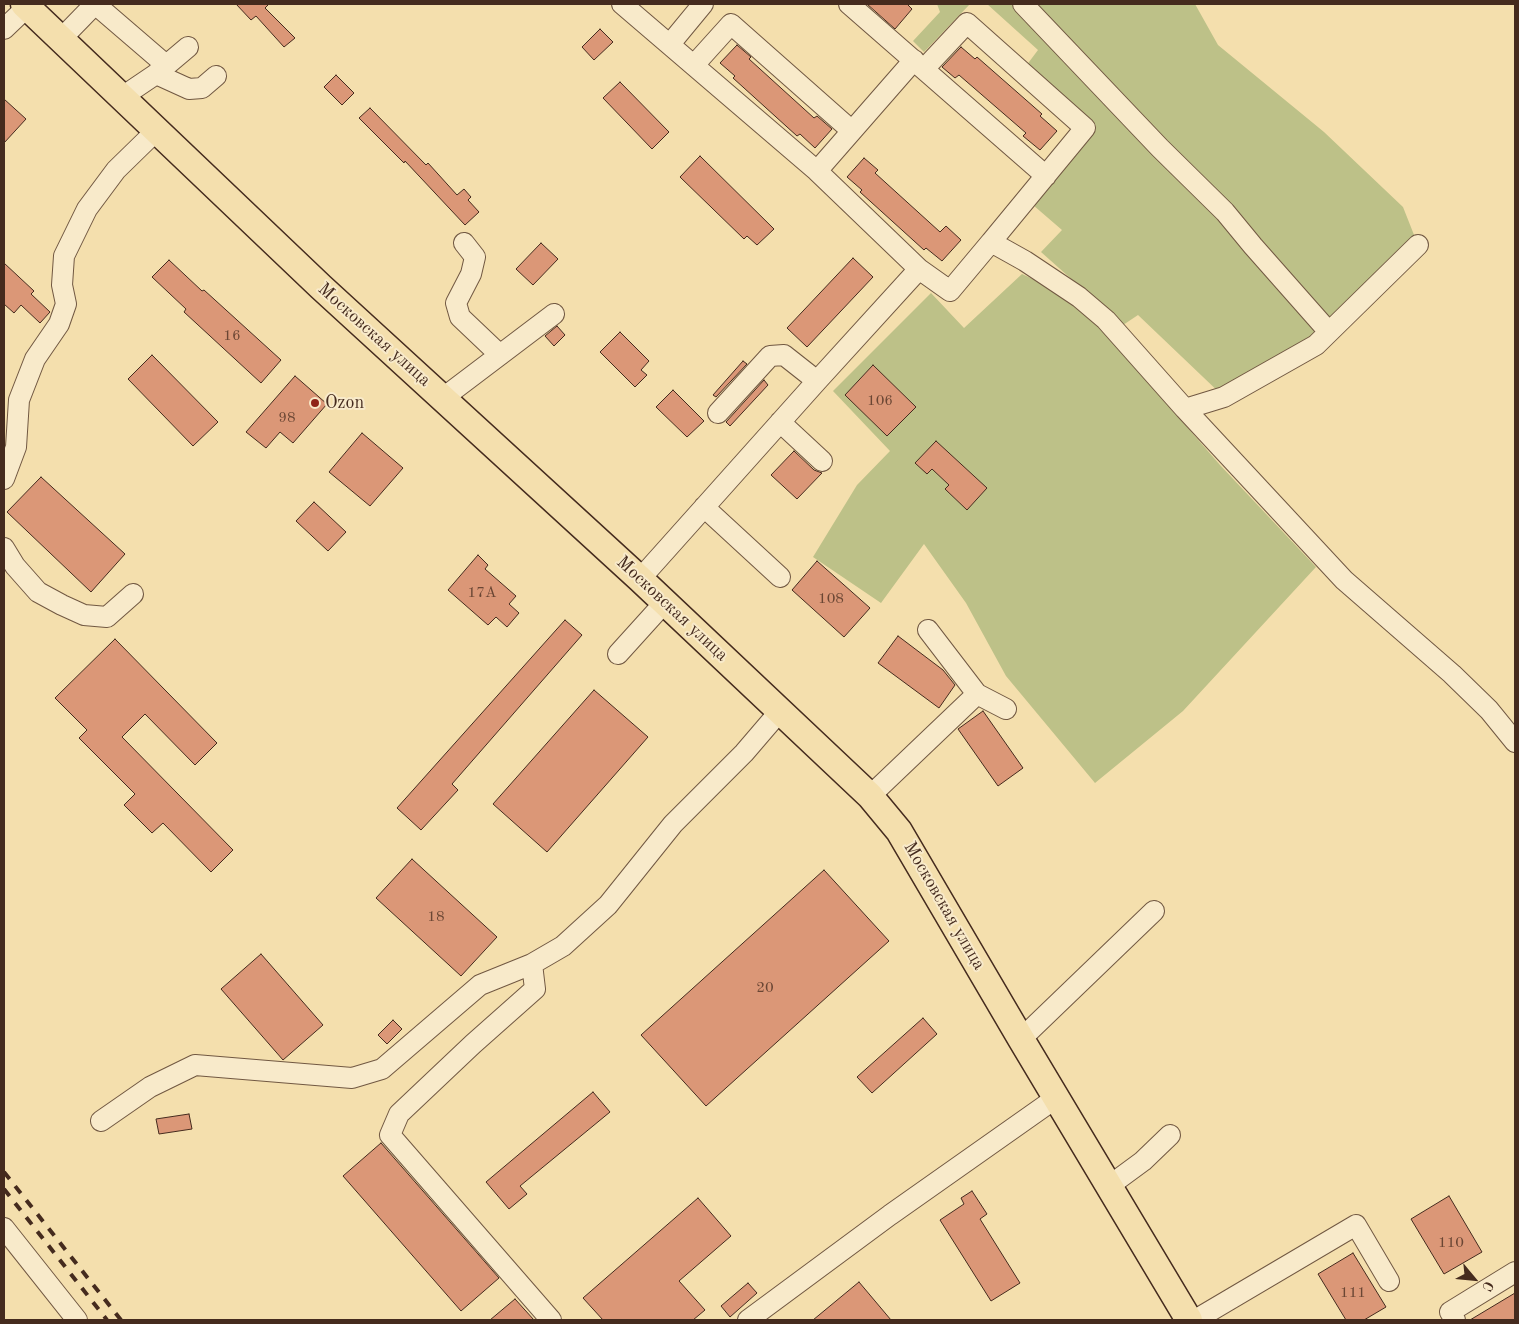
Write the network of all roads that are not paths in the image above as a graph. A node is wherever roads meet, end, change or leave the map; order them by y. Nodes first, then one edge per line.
1 (95, 4) edge
2 (622, 4) edge
3 (703, 4) edge
4 (849, 4) edge
5 (1023, 4) edge
6 (26, 5) edge
7 (4, 29) edge
8 (62, 39) junction
9 (670, 44) junction
10 (188, 47) dead end
11 (694, 65) junction
12 (919, 65) junction
13 (161, 70) junction
14 (216, 76) dead end
15 (122, 97) junction
16 (157, 130) junction
17 (852, 131) junction
18 (817, 171) junction
19 (1046, 176) junction
20 (991, 242) junction
21 (464, 243) dead end
22 (1418, 245) dead end
23 (919, 269) junction
24 (554, 314) dead end
25 (1330, 332) junction
26 (500, 355) junction
27 (816, 381) junction
28 (443, 398) junction
29 (1185, 409) junction
30 (718, 413) dead end
31 (780, 422) junction
32 (822, 460) dead end
33 (4, 479) edge
34 (704, 507) junction
35 (4, 548) edge
36 (780, 577) dead end
37 (640, 579) junction
38 (133, 594) dead end
39 (665, 602) junction
40 (928, 630) dead end
41 (618, 654) dead end
42 (977, 694) junction
43 (1006, 709) dead end
44 (780, 711) junction
45 (1515, 742) edge
46 (870, 796) junction
47 (1154, 911) dead end
48 (532, 964) junction
49 (1021, 1040) junction
50 (1056, 1098) junction
51 (101, 1121) dead end
52 (1170, 1135) dead end
53 (1109, 1186) junction
54 (4, 1228) edge
55 (1515, 1272) edge
56 (1389, 1281) dead end
57 (77, 1320) edge
58 (551, 1320) edge
59 (748, 1320) edge
60 (1189, 1320) edge
61 (1195, 1320) edge
62 (1455, 1320) edge

1 - 8 street
1 - 13 street
2 - 9 street
3 - 9 street
4 - 12 street
5 - 25 street
6 - 7 street
6 - 8 main road, Московская улица
8 - 15 main road, Московская улица
9 - 11 street
10 - 13 street
11 - 17 street
11 - 18 street
12 - 17 street
12 - 19 street
12 - 19 street
13 - 14 street
13 - 15 street
15 - 16 main road, Московская улица
16 - 28 main road, Московская улица
16 - 33 street
17 - 18 street
18 - 23 street
19 - 20 street
20 - 23 street
20 - 29 street
21 - 26 street
22 - 25 street
23 - 27 street
24 - 26 street
25 - 29 street
26 - 28 street
27 - 30 street
27 - 31 street
28 - 37 main road, Московская улица
29 - 45 street
31 - 32 street
31 - 34 street
34 - 36 street
34 - 37 street
35 - 38 street
37 - 39 main road, Московская улица
39 - 41 street
39 - 44 main road, Московская улица
40 - 42 street
42 - 43 street
42 - 46 street
44 - 46 main road, Московская улица
44 - 48 street
46 - 49 main road, Московская улица
47 - 49 street
48 - 51 street
48 - 58 street
49 - 50 main road, Московская улица
50 - 53 main road, Московская улица
50 - 59 street
52 - 53 street
53 - 60 main road, Московская улица
54 - 57 street
55 - 62 street
56 - 61 street

